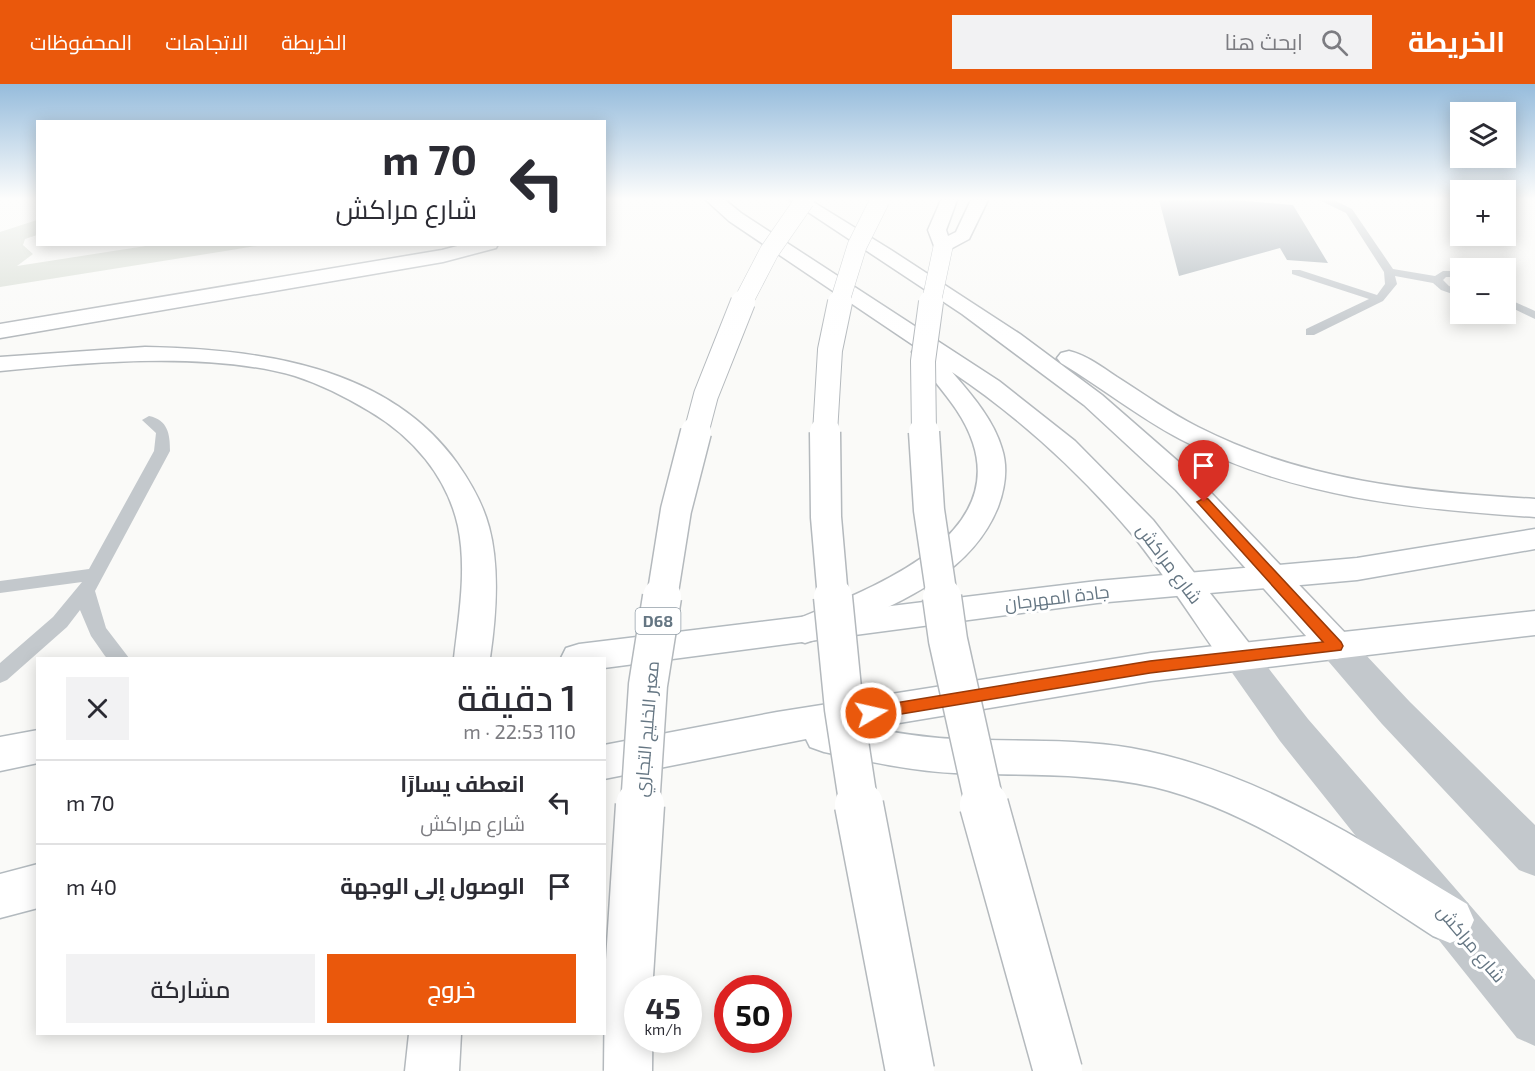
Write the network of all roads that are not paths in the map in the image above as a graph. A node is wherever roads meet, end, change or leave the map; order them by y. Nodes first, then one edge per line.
1 (481, 246) edge
2 (773, 246) edge
3 (778, 246) edge
4 (858, 246) edge
5 (871, 246) edge
6 (946, 246) edge
7 (1372, 246) edge
8 (943, 248) joint
9 (1296, 272) dead end
10 (1389, 272) junction
11 (1450, 274) edge
12 (1437, 280) junction
13 (1450, 290) edge
14 (1379, 299) junction
15 (1516, 306) edge
16 (1535, 315) edge
17 (996, 328) junction
18 (0, 331) edge
19 (1310, 332) dead end
20 (913, 336) junction
21 (0, 364) edge
22 (149, 420) dead end
23 (1535, 508) edge
24 (1535, 539) edge
25 (1273, 577) junction
26 (90, 583) junction
27 (1186, 585) junction
28 (0, 587) edge
29 (1535, 623) edge
30 (805, 630) junction
31 (1336, 646) junction
32 (118, 657) edge
33 (472, 657) edge
34 (587, 657) edge
35 (1239, 657) junction
36 (0, 675) edge
37 (777, 728) junction
38 (36, 746) edge
39 (0, 754) edge
40 (606, 762) edge
41 (1535, 855) edge
42 (36, 887) edge
43 (0, 896) edge
44 (1450, 920) junction
45 (1535, 1020) edge
46 (435, 1035) edge
47 (432, 1071) edge
48 (628, 1071) edge
49 (910, 1071) edge
50 (1058, 1071) edge

1 - 18 main road
2 - 48 main road, معبر الخليج التجاري / D68, bridge
3 - 20 main road, شارع مراكش
4 - 49 main road, bridge
5 - 17 main road
6 - 8 main road
7 - 10 lane
8 - 50 main road, bridge
9 - 14 lane
10 - 12 lane
10 - 14 lane
11 - 12 lane
12 - 13 lane
14 - 19 lane
15 - 16 lane
17 - 23 main road
17 - 25 main road
20 - 27 main road, شارع مراكش
20 - 30 main road
21 - 33 main road
22 - 26 lane
24 - 25 main road, جادة المهرجان
25 - 27 main road, جادة المهرجان
25 - 31 main road
26 - 28 lane
26 - 32 lane
26 - 36 lane
27 - 30 main road, جادة المهرجان
27 - 35 main road, شارع مراكش
29 - 31 main road
30 - 34 main road, جادة المهرجان
31 - 35 main road
31 - 41 street
35 - 37 main road
35 - 44 street, شارع مراكش
37 - 40 main road
37 - 44 main road
38 - 39 main road
42 - 43 main road
44 - 45 street, شارع مراكش
46 - 47 main road

